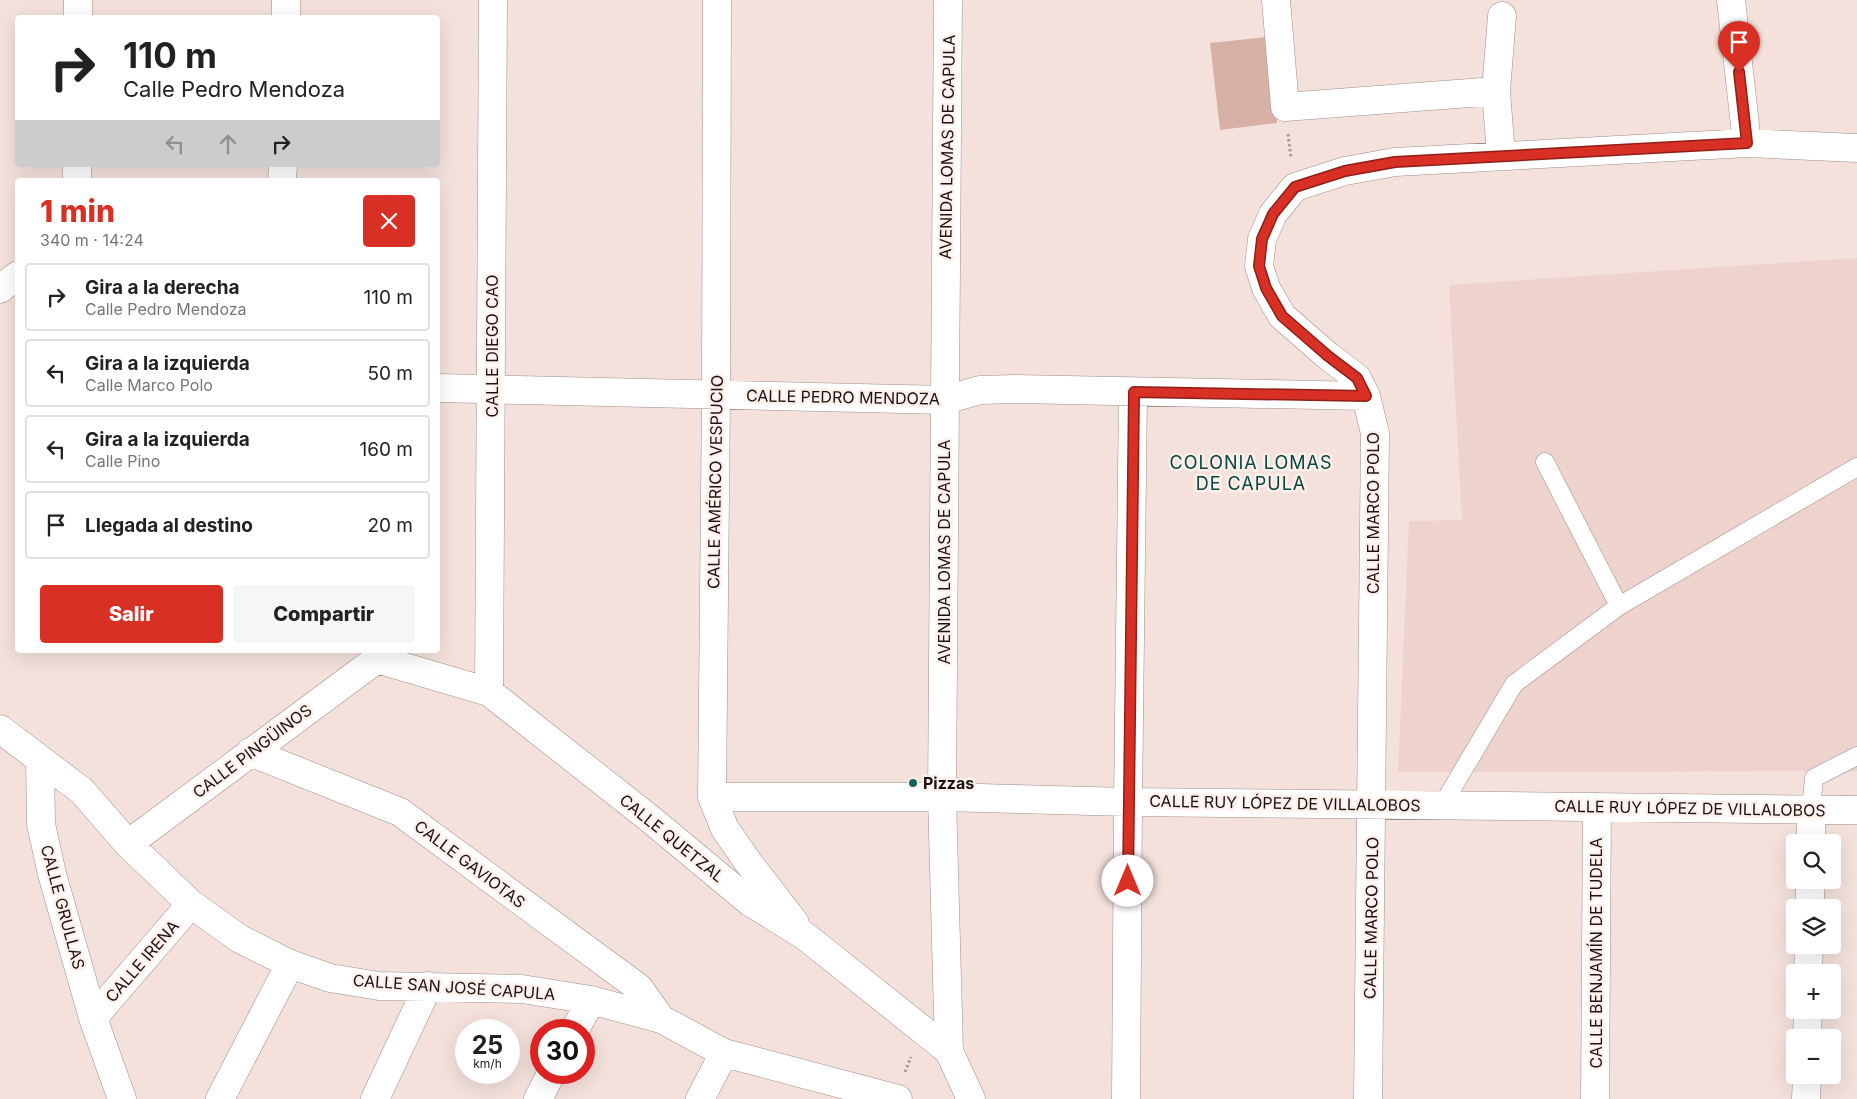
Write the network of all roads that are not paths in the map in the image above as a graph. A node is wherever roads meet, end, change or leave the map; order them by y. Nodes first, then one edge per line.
1 (78, 0) edge
2 (286, 0) edge
3 (493, 0) edge
4 (717, 0) edge
5 (948, 0) edge
6 (1276, 0) edge
7 (1731, 0) edge
8 (78, 15) edge
9 (286, 15) edge
10 (1502, 16) dead end
11 (1496, 91) junction
12 (1747, 143) junction
13 (1857, 148) edge
14 (1501, 156) junction
15 (15, 278) edge
16 (0, 289) edge
17 (440, 388) edge
18 (492, 390) junction
19 (1134, 392) junction
20 (716, 395) junction
21 (1366, 396) junction
22 (945, 400) junction
23 (1545, 462) dead end
24 (1857, 467) edge
25 (1619, 606) junction
26 (377, 659) joint
27 (489, 692) junction
28 (0, 729) edge
29 (250, 752) junction
30 (1857, 756) edge
31 (40, 760) junction
32 (712, 797) junction
33 (942, 797) junction
34 (1128, 802) junction
35 (1372, 804) junction
36 (1443, 804) junction
37 (1597, 807) junction
38 (1812, 809) junction
39 (1857, 810) edge
40 (1811, 834) edge
41 (128, 844) junction
42 (191, 904) junction
43 (805, 936) junction
44 (290, 964) junction
45 (428, 986) junction
46 (591, 1000) junction
47 (93, 1018) junction
48 (581, 1019) edge
49 (661, 1019) junction
50 (949, 1051) junction
51 (724, 1053) junction
52 (546, 1084) edge
53 (1806, 1084) edge
54 (896, 1098) edge
55 (122, 1099) edge
56 (220, 1099) edge
57 (375, 1099) edge
58 (538, 1099) edge
59 (700, 1099) edge
60 (971, 1099) edge
61 (1126, 1099) edge
62 (1368, 1099) edge
63 (1594, 1099) edge
64 (1806, 1099) edge

1 - 8 street
2 - 9 street
3 - 18 street, CALLE DIEGO CAO
4 - 20 street, CALLE AMÉRICO VESPUCIO
5 - 22 street, AVENIDA LOMAS DE CAPULA
6 - 11 street
7 - 12 street
10 - 11 street
11 - 14 street
12 - 13 street
12 - 14 street
14 - 21 street, CALLE MARCO POLO
15 - 16 street
17 - 18 street, CALLE PEDRO MENDOZA
18 - 20 street, CALLE PEDRO MENDOZA
18 - 27 street, CALLE DIEGO CAO
19 - 21 street, CALLE PEDRO MENDOZA
19 - 22 street, CALLE PEDRO MENDOZA
19 - 34 street
20 - 22 street, CALLE PEDRO MENDOZA
20 - 32 street, CALLE AMÉRICO VESPUCIO
21 - 35 street, CALLE MARCO POLO
22 - 33 street, AVENIDA LOMAS DE CAPULA
23 - 25 lane
24 - 25 lane
25 - 36 lane
26 - 27 street, CALLE QUETZAL
26 - 29 street, CALLE PINGÜINOS
27 - 43 street, CALLE QUETZAL
28 - 31 street
29 - 41 street, CALLE PINGÜINOS
29 - 49 street, CALLE GAVIOTAS
30 - 38 lane
31 - 41 street, CALLE SAN JOSÉ CAPULA
31 - 47 street, CALLE GRULLAS
32 - 33 street, CALLE RUY LÓPEZ DE VILLALOBOS
32 - 43 street, CALLE AMÉRICO VESPUCIO
33 - 34 street, CALLE RUY LÓPEZ DE VILLALOBOS
33 - 50 street, AVENIDA LOMAS DE CAPULA
34 - 35 street, CALLE RUY LÓPEZ DE VILLALOBOS
34 - 61 street
35 - 36 street, CALLE RUY LÓPEZ DE VILLALOBOS
35 - 62 street, CALLE MARCO POLO
36 - 37 street, CALLE RUY LÓPEZ DE VILLALOBOS
37 - 38 street, CALLE RUY LÓPEZ DE VILLALOBOS
37 - 63 street, CALLE BENJAMÍN DE TUDELA
38 - 39 street, CALLE RUY LÓPEZ DE VILLALOBOS
38 - 40 street
41 - 42 street, CALLE SAN JOSÉ CAPULA
42 - 44 street, CALLE SAN JOSÉ CAPULA
42 - 47 street, CALLE IRENA
43 - 50 street, CALLE QUETZAL
44 - 45 street, CALLE SAN JOSÉ CAPULA
44 - 56 street
45 - 46 street, CALLE SAN JOSÉ CAPULA
45 - 57 street
46 - 48 street
46 - 49 street, CALLE SAN JOSÉ CAPULA
47 - 55 street, CALLE GRULLAS
49 - 51 street, CALLE SAN JOSÉ CAPULA
50 - 60 street, AVENIDA LOMAS DE CAPULA
51 - 54 street, CALLE SAN JOSÉ CAPULA
51 - 59 street
52 - 58 street
53 - 64 street

